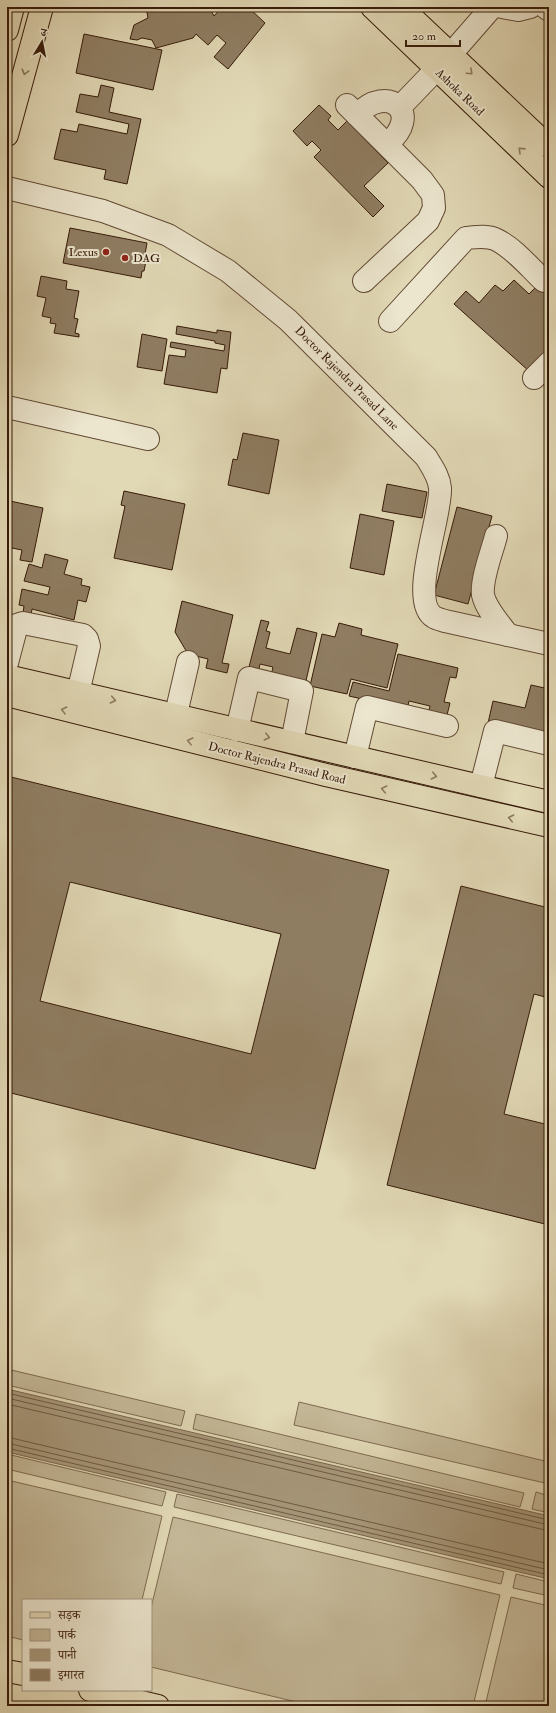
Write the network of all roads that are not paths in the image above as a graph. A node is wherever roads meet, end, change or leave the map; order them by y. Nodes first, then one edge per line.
1 (13, 7) edge
2 (42, 7) edge
3 (372, 7) edge
4 (401, 7) edge
5 (492, 7) edge
6 (502, 7) edge
7 (530, 7) edge
8 (545, 7) edge
9 (549, 10) edge
10 (7, 30) edge
11 (444, 62) junction
12 (400, 107) junction
13 (7, 135) edge
14 (387, 144) junction
15 (549, 147) edge
16 (549, 177) edge
17 (7, 188) edge
18 (364, 281) dead end
19 (547, 281) edge
20 (390, 321) dead end
21 (549, 362) edge
22 (534, 378) dead end
23 (7, 407) edge
24 (148, 440) dead end
25 (496, 536) dead end
26 (508, 635) junction
27 (549, 644) edge
28 (188, 662) dead end
29 (7, 663) edge
30 (7, 676) edge
31 (78, 693) junction
32 (7, 695) edge
33 (176, 714) junction
34 (447, 726) dead end
35 (237, 730) junction
36 (292, 742) junction
37 (549, 744) edge
38 (355, 757) junction
39 (481, 786) junction
40 (549, 802) edge
41 (549, 826) edge
42 (7, 1671) edge
43 (22, 1674) edge
44 (94, 1691) edge
45 (158, 1706) edge

1 - 10 main road
2 -> 13 main road
3 - 11 main road, Ashoka Road
4 - 11 main road, Ashoka Road
5 - 11 street
6 - 7 street
8 - 9 street
11 - 12 street
11 -> 15 main road, Ashoka Road
16 -> 11 main road, Ashoka Road
12 - 14 street
12 - 14 street
14 - 18 street
17 - 26 street, Doctor Rajendra Prasad Lane
19 - 20 street
21 - 22 street
23 - 24 street
25 - 26 street
26 - 27 street, Doctor Rajendra Prasad Lane
28 - 33 street
29 - 31 street
30 - 31 main road, Doctor Rajendra Prasad Road
31 -> 33 main road, Doctor Rajendra Prasad Road
41 -> 32 main road, Doctor Rajendra Prasad Road
33 - 35 main road, Doctor Rajendra Prasad Road
34 - 38 street
35 -> 36 main road, Doctor Rajendra Prasad Road
35 - 36 street
36 - 38 main road, Doctor Rajendra Prasad Road
37 - 39 street
38 -> 39 main road, Doctor Rajendra Prasad Road
39 - 40 main road, Doctor Rajendra Prasad Road
42 - 43 main road
44 - 45 main road

